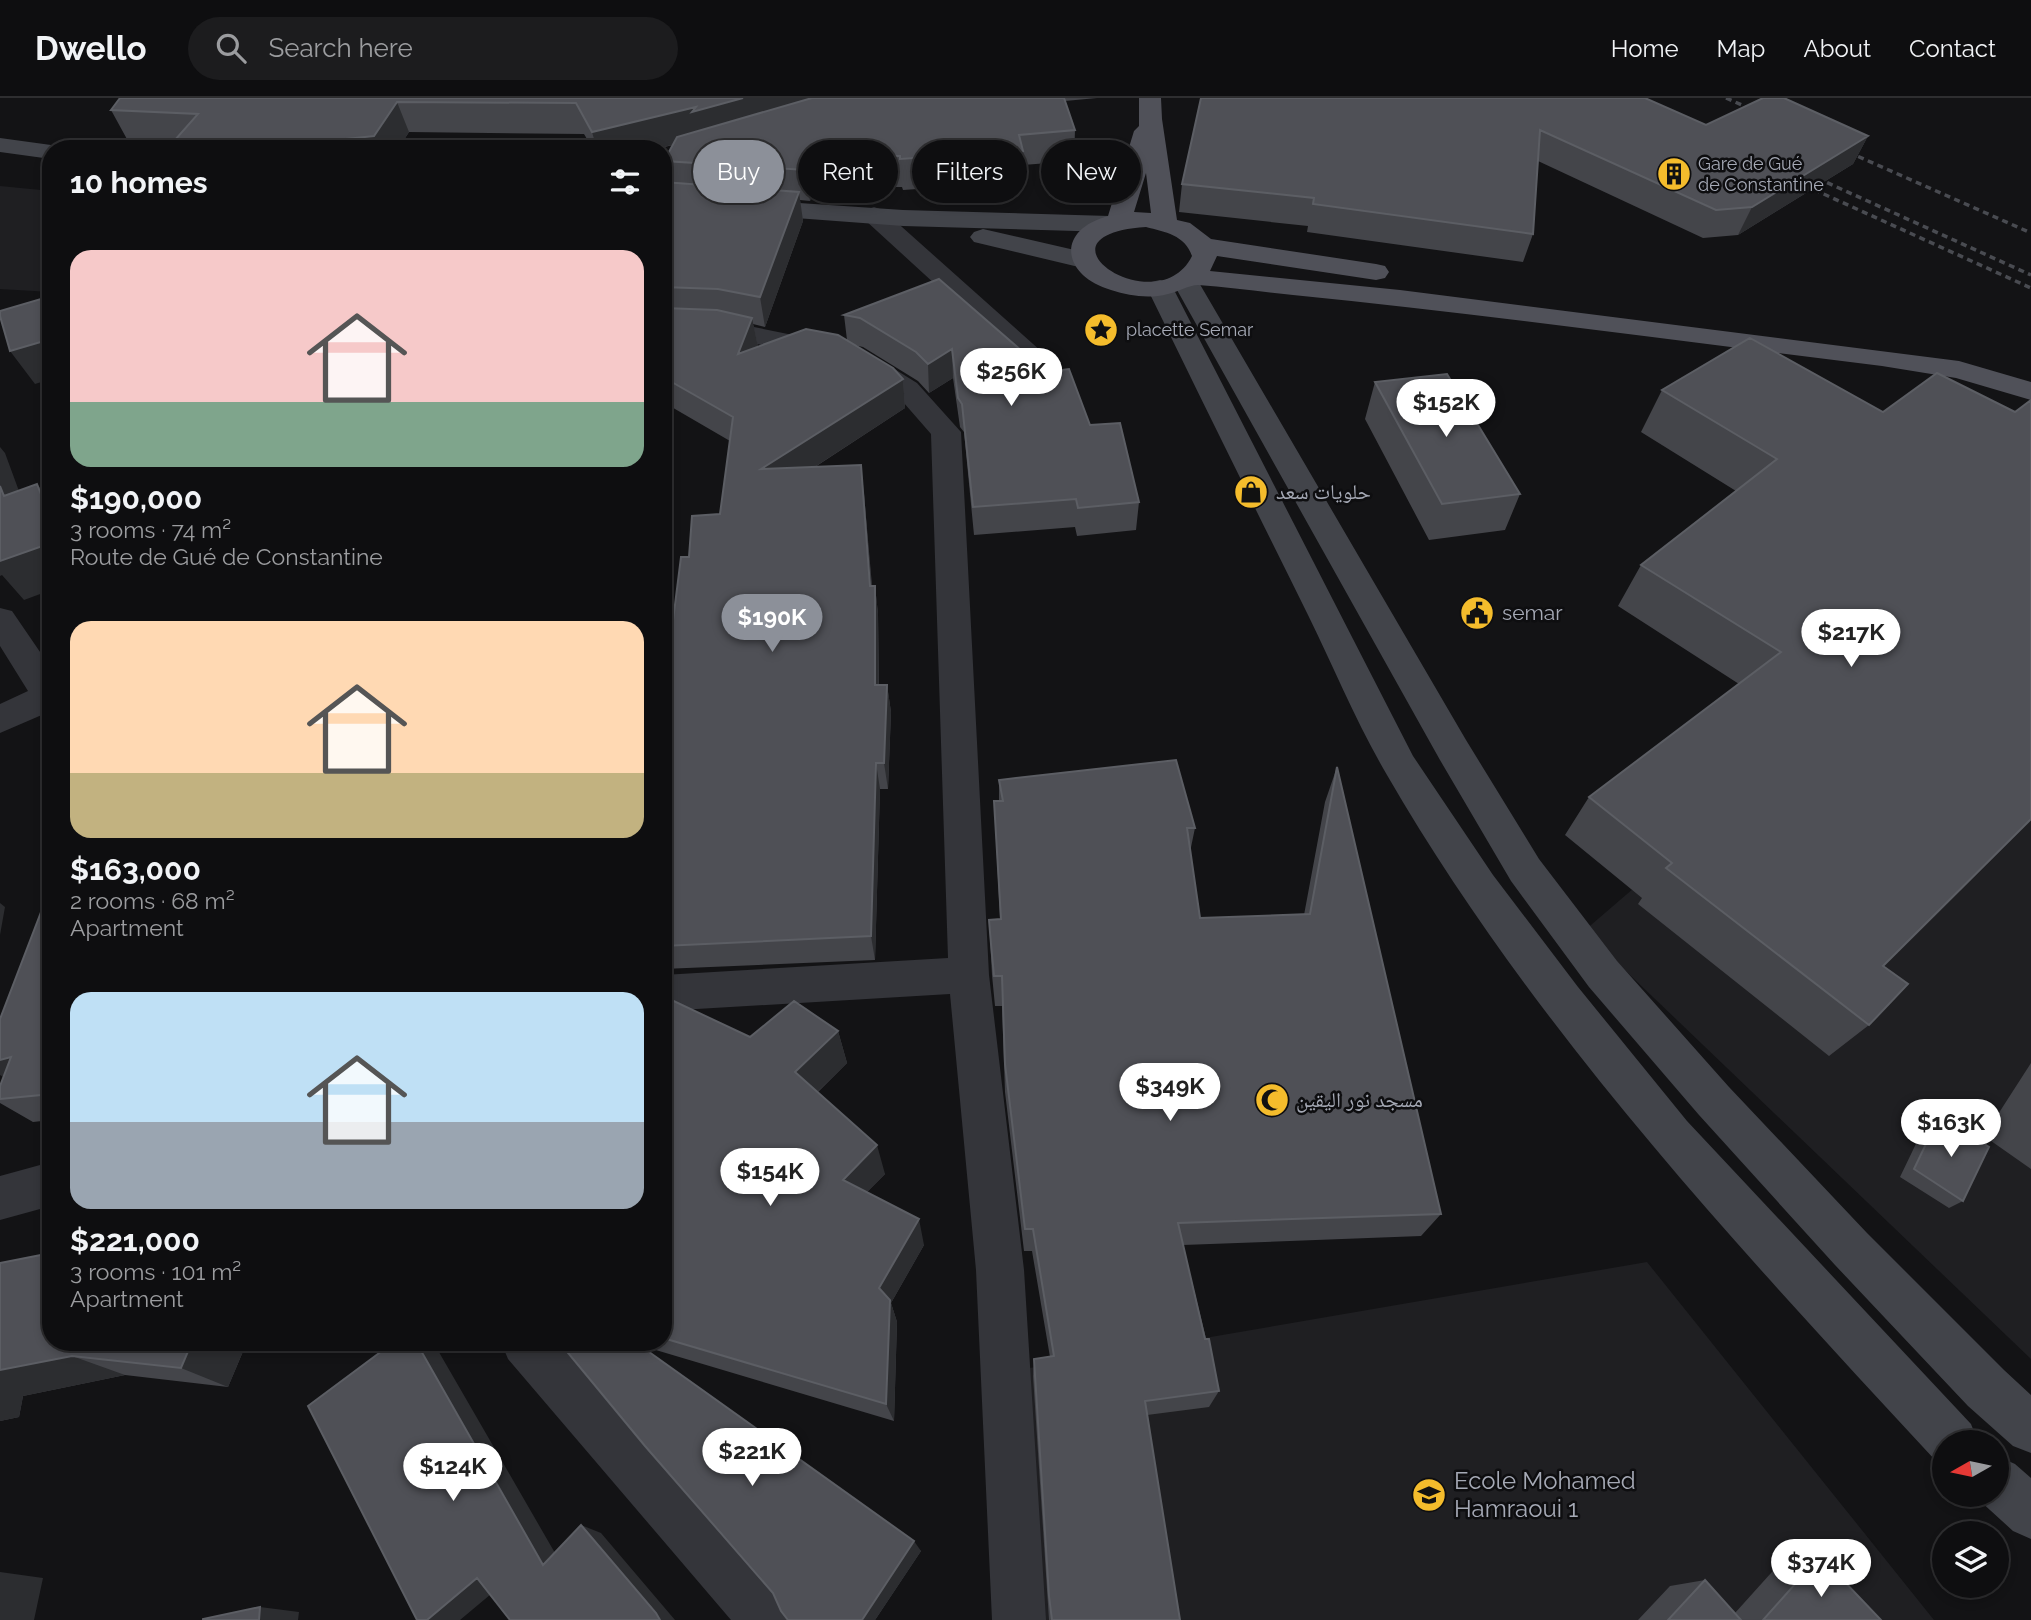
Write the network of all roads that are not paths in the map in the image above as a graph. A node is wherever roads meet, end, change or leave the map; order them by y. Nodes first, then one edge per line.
1 (1150, 109) edge
2 (0, 145) edge
3 (42, 151) edge
4 (672, 202) edge
5 (874, 215) junction
6 (903, 218) junction
7 (1165, 222) junction
8 (1114, 223) junction
9 (1203, 246) junction
10 (1083, 260) junction
11 (1180, 282) junction
12 (672, 327) edge
13 (2031, 371) edge
14 (1051, 375) edge
15 (2031, 391) edge
16 (0, 620) edge
17 (42, 682) edge
18 (42, 700) edge
19 (0, 719) edge
20 (970, 975) junction
21 (672, 992) edge
22 (42, 1186) edge
23 (0, 1198) edge
24 (533, 1351) edge
25 (2031, 1428) edge
26 (1942, 1430) edge
27 (2009, 1493) edge
28 (2031, 1513) edge
29 (767, 1620) edge
30 (1019, 1620) edge

1 - 7 main road
1 - 8 main road
2 - 3 main road
4 - 5 main road
5 - 6 main road
5 - 14 street
6 - 8 main road
6 - 10 main road
7 - 8 main road
7 - 9 main road
8 - 10 main road
9 - 11 main road
9 - 13 main road
10 - 11 main road
11 - 15 main road
11 - 25 main road
11 - 26 main road
12 - 20 street
16 - 17 street
18 - 19 street
20 - 21 street
20 - 30 street
22 - 23 street
24 - 29 street
27 - 28 main road

